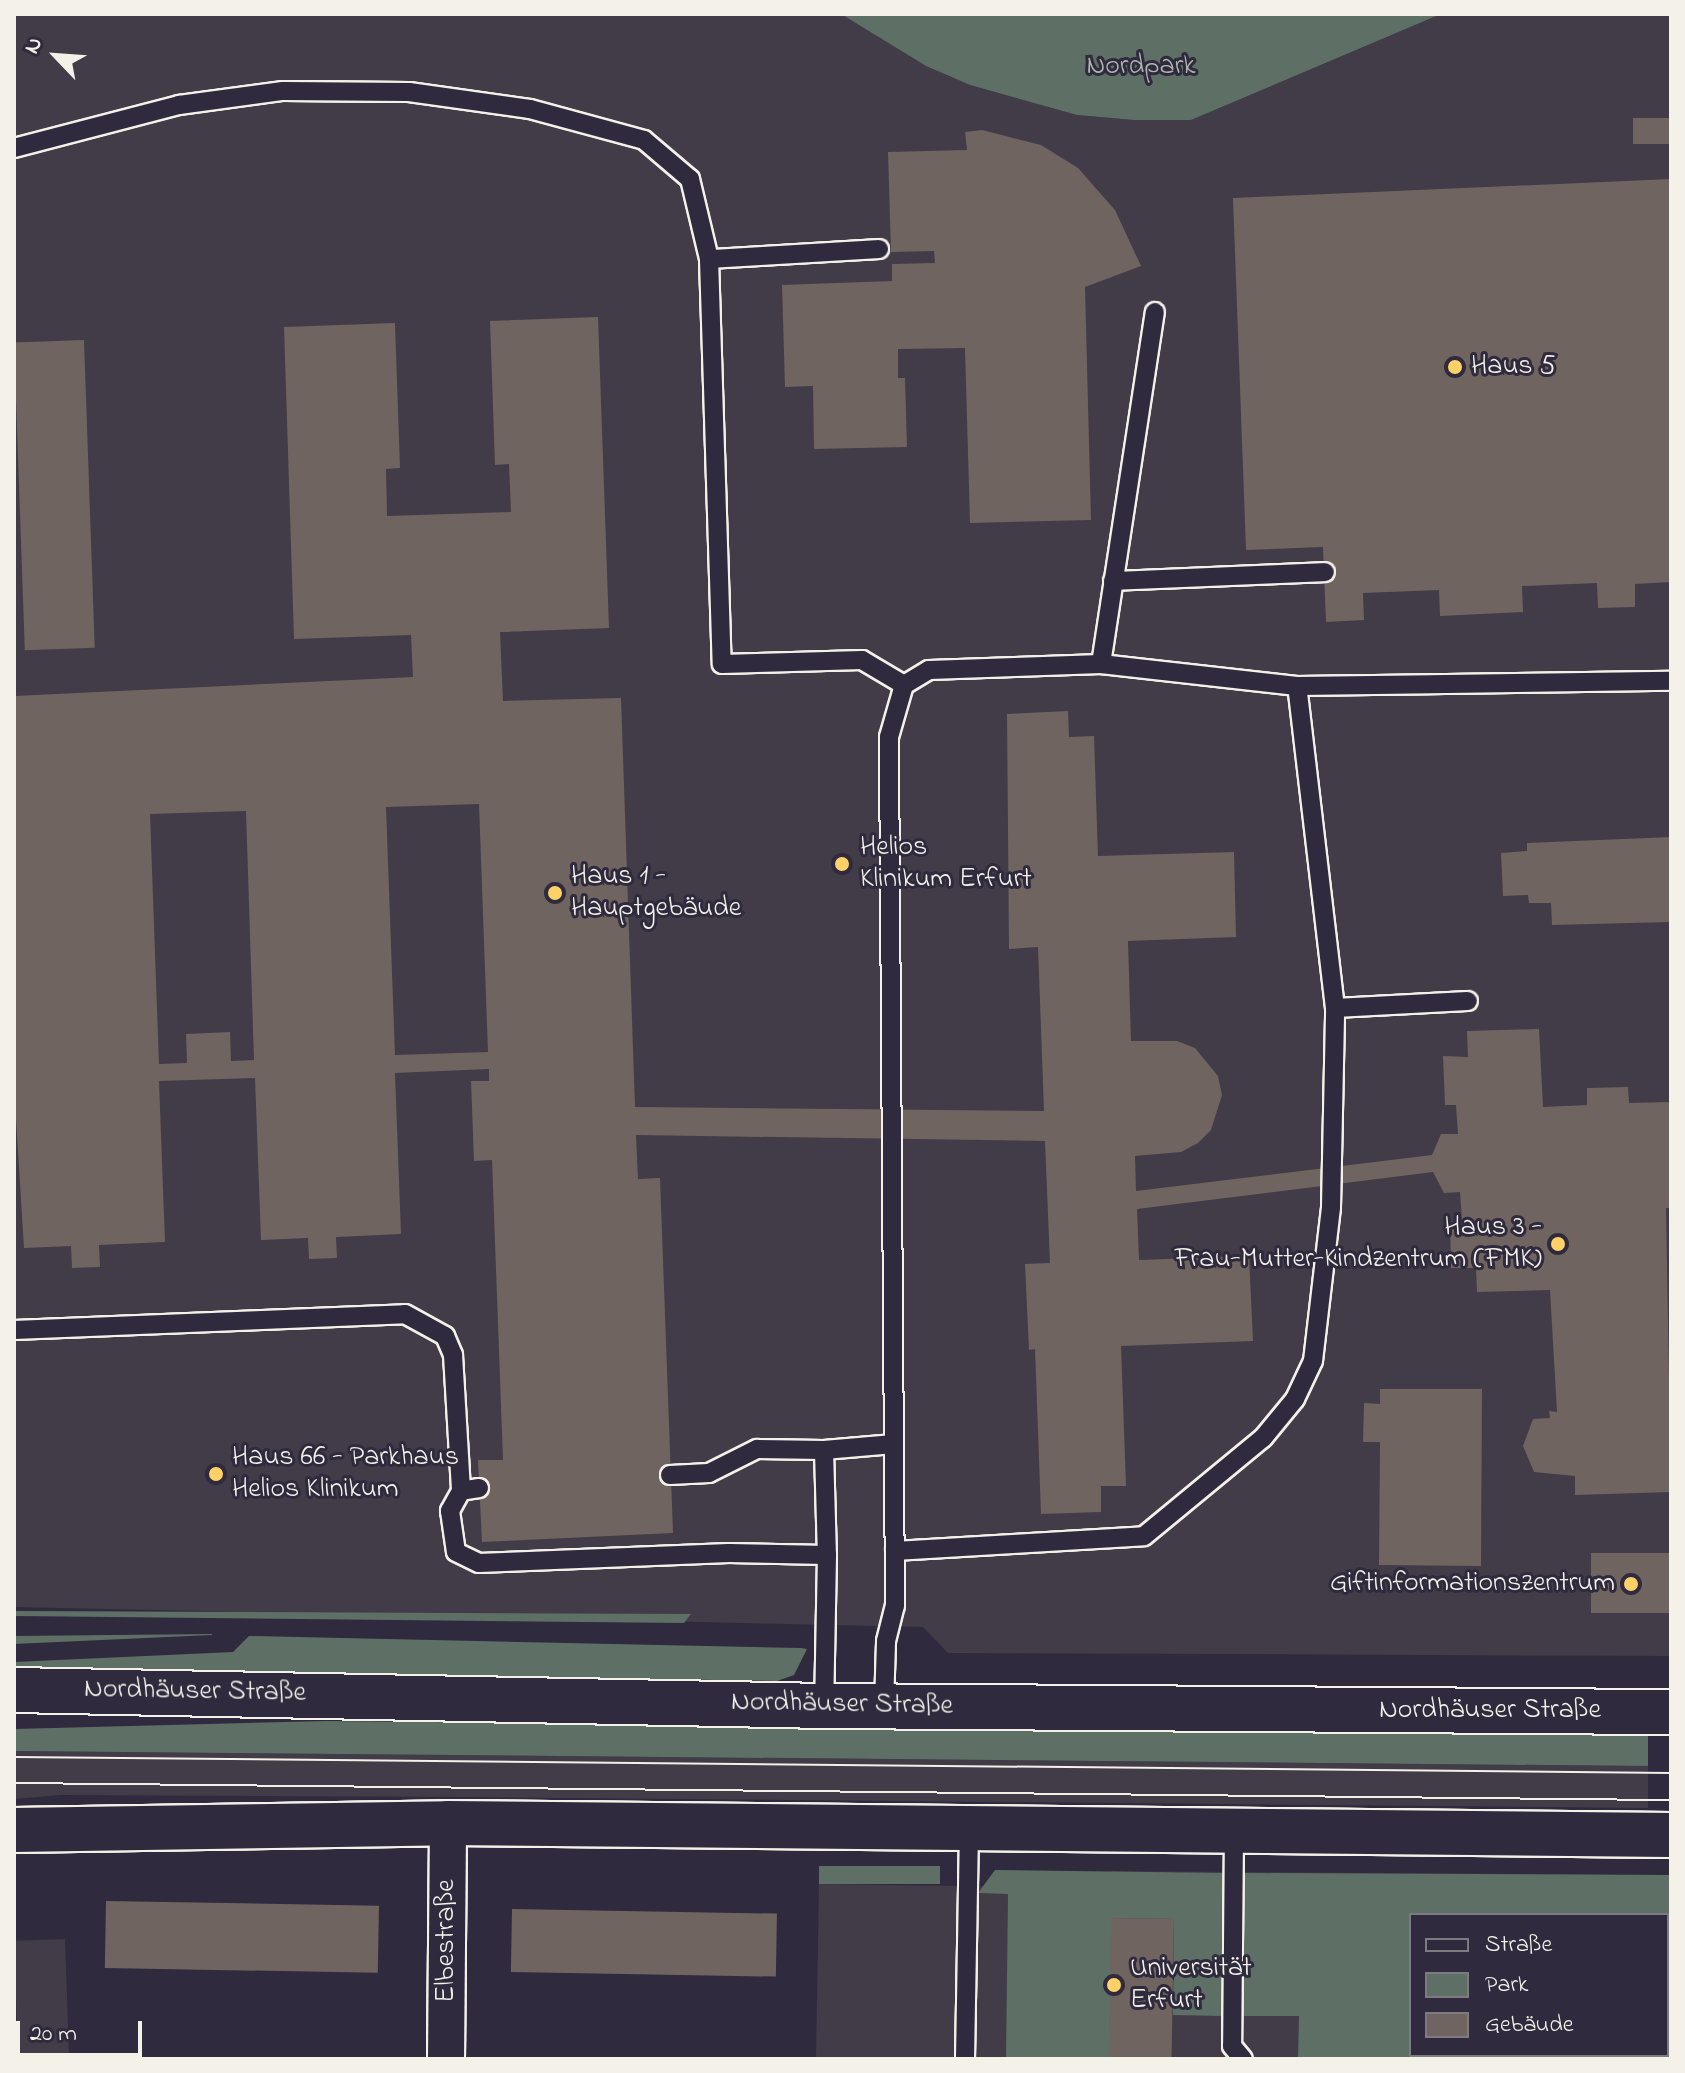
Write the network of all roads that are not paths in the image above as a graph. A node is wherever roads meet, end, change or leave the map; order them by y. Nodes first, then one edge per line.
1 (14, 148) edge
2 (879, 249) dead end
3 (709, 259) junction
4 (1155, 312) dead end
5 (1325, 572) dead end
6 (1113, 581) junction
7 (1101, 664) junction
8 (1671, 681) edge
9 (904, 685) junction
10 (1297, 686) junction
11 (1468, 1001) dead end
12 (1335, 1008) junction
13 (14, 1330) edge
14 (894, 1444) junction
15 (824, 1450) junction
16 (670, 1475) dead end
17 (895, 1551) junction
18 (827, 1555) junction
19 (14, 1690) edge
20 (824, 1706) junction
21 (884, 1706) junction
22 (1671, 1712) edge
23 (448, 1823) junction
24 (14, 1830) edge
25 (969, 1830) junction
26 (1234, 1832) junction
27 (1671, 1835) edge
28 (446, 2059) edge
29 (965, 2059) edge
30 (1243, 2059) edge

1 - 3 lane
2 - 3 lane
3 - 9 lane
4 - 6 lane
5 - 6 lane
6 - 7 lane
7 - 9 lane
7 - 10 lane
8 - 10 lane
9 - 14 lane
10 - 12 lane
11 - 12 lane
12 - 17 lane
13 - 18 lane
14 - 15 lane
14 - 17 lane
15 - 16 lane
15 - 18 lane
17 - 21 lane
18 - 20 lane
19 - 20 main road, Nordhäuser Straße
20 - 21 main road, Nordhäuser Straße
21 - 22 main road, Nordhäuser Straße
23 - 24 main road
23 - 25 main road
23 - 28 street, Elbestraße
25 - 26 main road
25 - 29 lane
26 - 27 main road
26 - 30 lane

